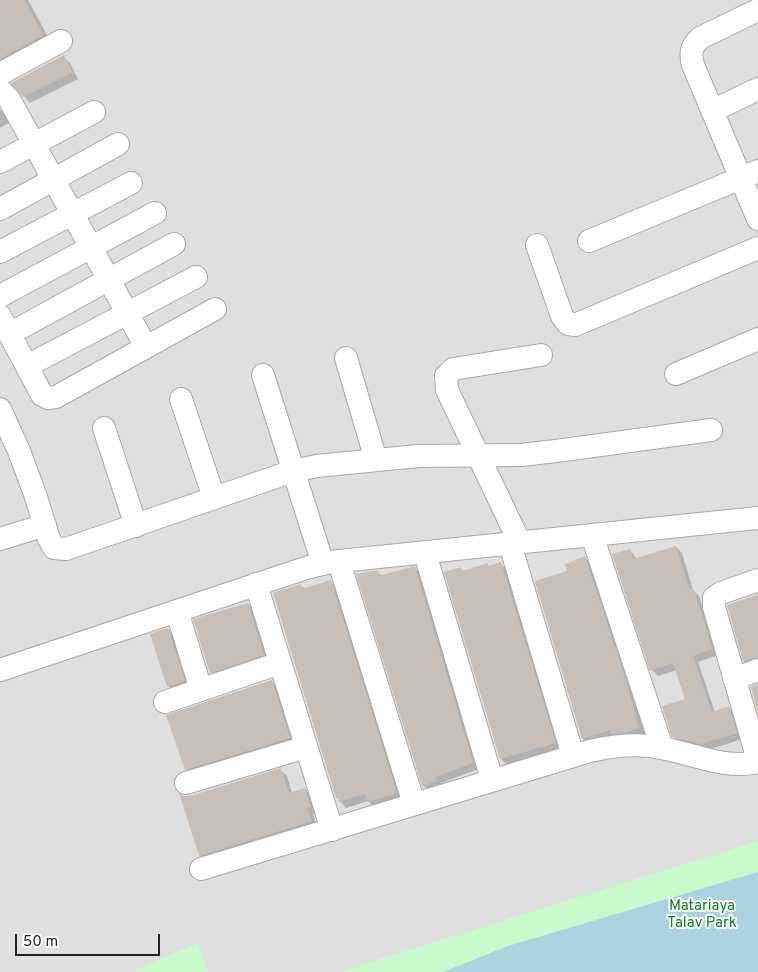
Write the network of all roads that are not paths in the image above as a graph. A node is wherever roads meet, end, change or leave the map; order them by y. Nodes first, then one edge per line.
1 (758, 10) edge
2 (60, 41) dead end
3 (0, 74) edge
4 (758, 88) edge
5 (0, 90) edge
6 (712, 111) junction
7 (94, 112) dead end
8 (33, 144) junction
9 (118, 144) dead end
10 (0, 162) edge
11 (749, 175) edge
12 (52, 180) junction
13 (131, 183) dead end
14 (0, 209) edge
15 (155, 212) dead end
16 (72, 214) junction
17 (758, 219) edge
18 (589, 241) dead end
19 (174, 244) dead end
20 (537, 245) dead end
21 (90, 247) junction
22 (758, 248) edge
23 (0, 252) edge
24 (196, 277) dead end
25 (108, 280) junction
26 (0, 296) edge
27 (215, 309) dead end
28 (127, 313) junction
29 (5, 325) edge
30 (758, 340) edge
31 (146, 347) junction
32 (541, 355) dead end
33 (346, 358) dead end
34 (27, 366) junction
35 (676, 374) dead end
36 (262, 375) dead end
37 (181, 399) dead end
38 (0, 409) edge
39 (104, 428) dead end
40 (712, 430) dead end
41 (9, 454) edge
42 (477, 455) junction
43 (376, 460) junction
44 (293, 471) junction
45 (214, 498) junction
46 (758, 518) edge
47 (45, 526) junction
48 (136, 526) junction
49 (592, 535) junction
50 (0, 539) edge
51 (515, 543) junction
52 (425, 553) junction
53 (331, 563) junction
54 (758, 580) edge
55 (256, 584) junction
56 (177, 611) junction
57 (280, 664) junction
58 (0, 670) edge
59 (758, 670) edge
60 (734, 679) junction
61 (201, 690) junction
62 (165, 702) dead end
63 (306, 747) junction
64 (662, 748) junction
65 (573, 756) junction
66 (758, 761) edge
67 (492, 780) junction
68 (186, 783) dead end
69 (414, 804) junction
70 (332, 830) junction
71 (201, 869) dead end

1 - 6 street
2 - 3 street
4 - 6 street
5 - 8 street
6 - 11 street
7 - 8 street
8 - 10 street
8 - 12 street
9 - 12 street
11 - 17 street
11 - 18 street
12 - 14 street
12 - 16 street
13 - 16 street
15 - 21 street
16 - 21 street
16 - 23 street
19 - 25 street
20 - 22 street
21 - 25 street
21 - 26 street
24 - 28 street
25 - 28 street
25 - 29 street
27 - 31 street
28 - 31 street
28 - 34 street
29 - 34 street
30 - 35 street
31 - 34 street
32 - 42 street
33 - 43 street
36 - 44 street
37 - 45 street
38 - 41 street
39 - 48 street
40 - 42 street
41 - 47 street
42 - 43 street
42 - 51 street
43 - 44 street
44 - 45 street
44 - 53 street
45 - 48 street
46 - 49 street
47 - 48 street
47 - 50 street
49 - 51 street
49 - 64 street
51 - 52 street
51 - 65 street
52 - 53 street
52 - 67 street
53 - 55 street
53 - 69 street
54 - 60 street
55 - 56 street
55 - 57 street
56 - 58 street
56 - 61 street
57 - 61 street
57 - 63 street
59 - 60 street
60 - 66 street
61 - 62 street
63 - 68 street
63 - 70 street
64 - 65 street
64 - 66 street
65 - 67 street
67 - 69 street
69 - 70 street
70 - 71 street

